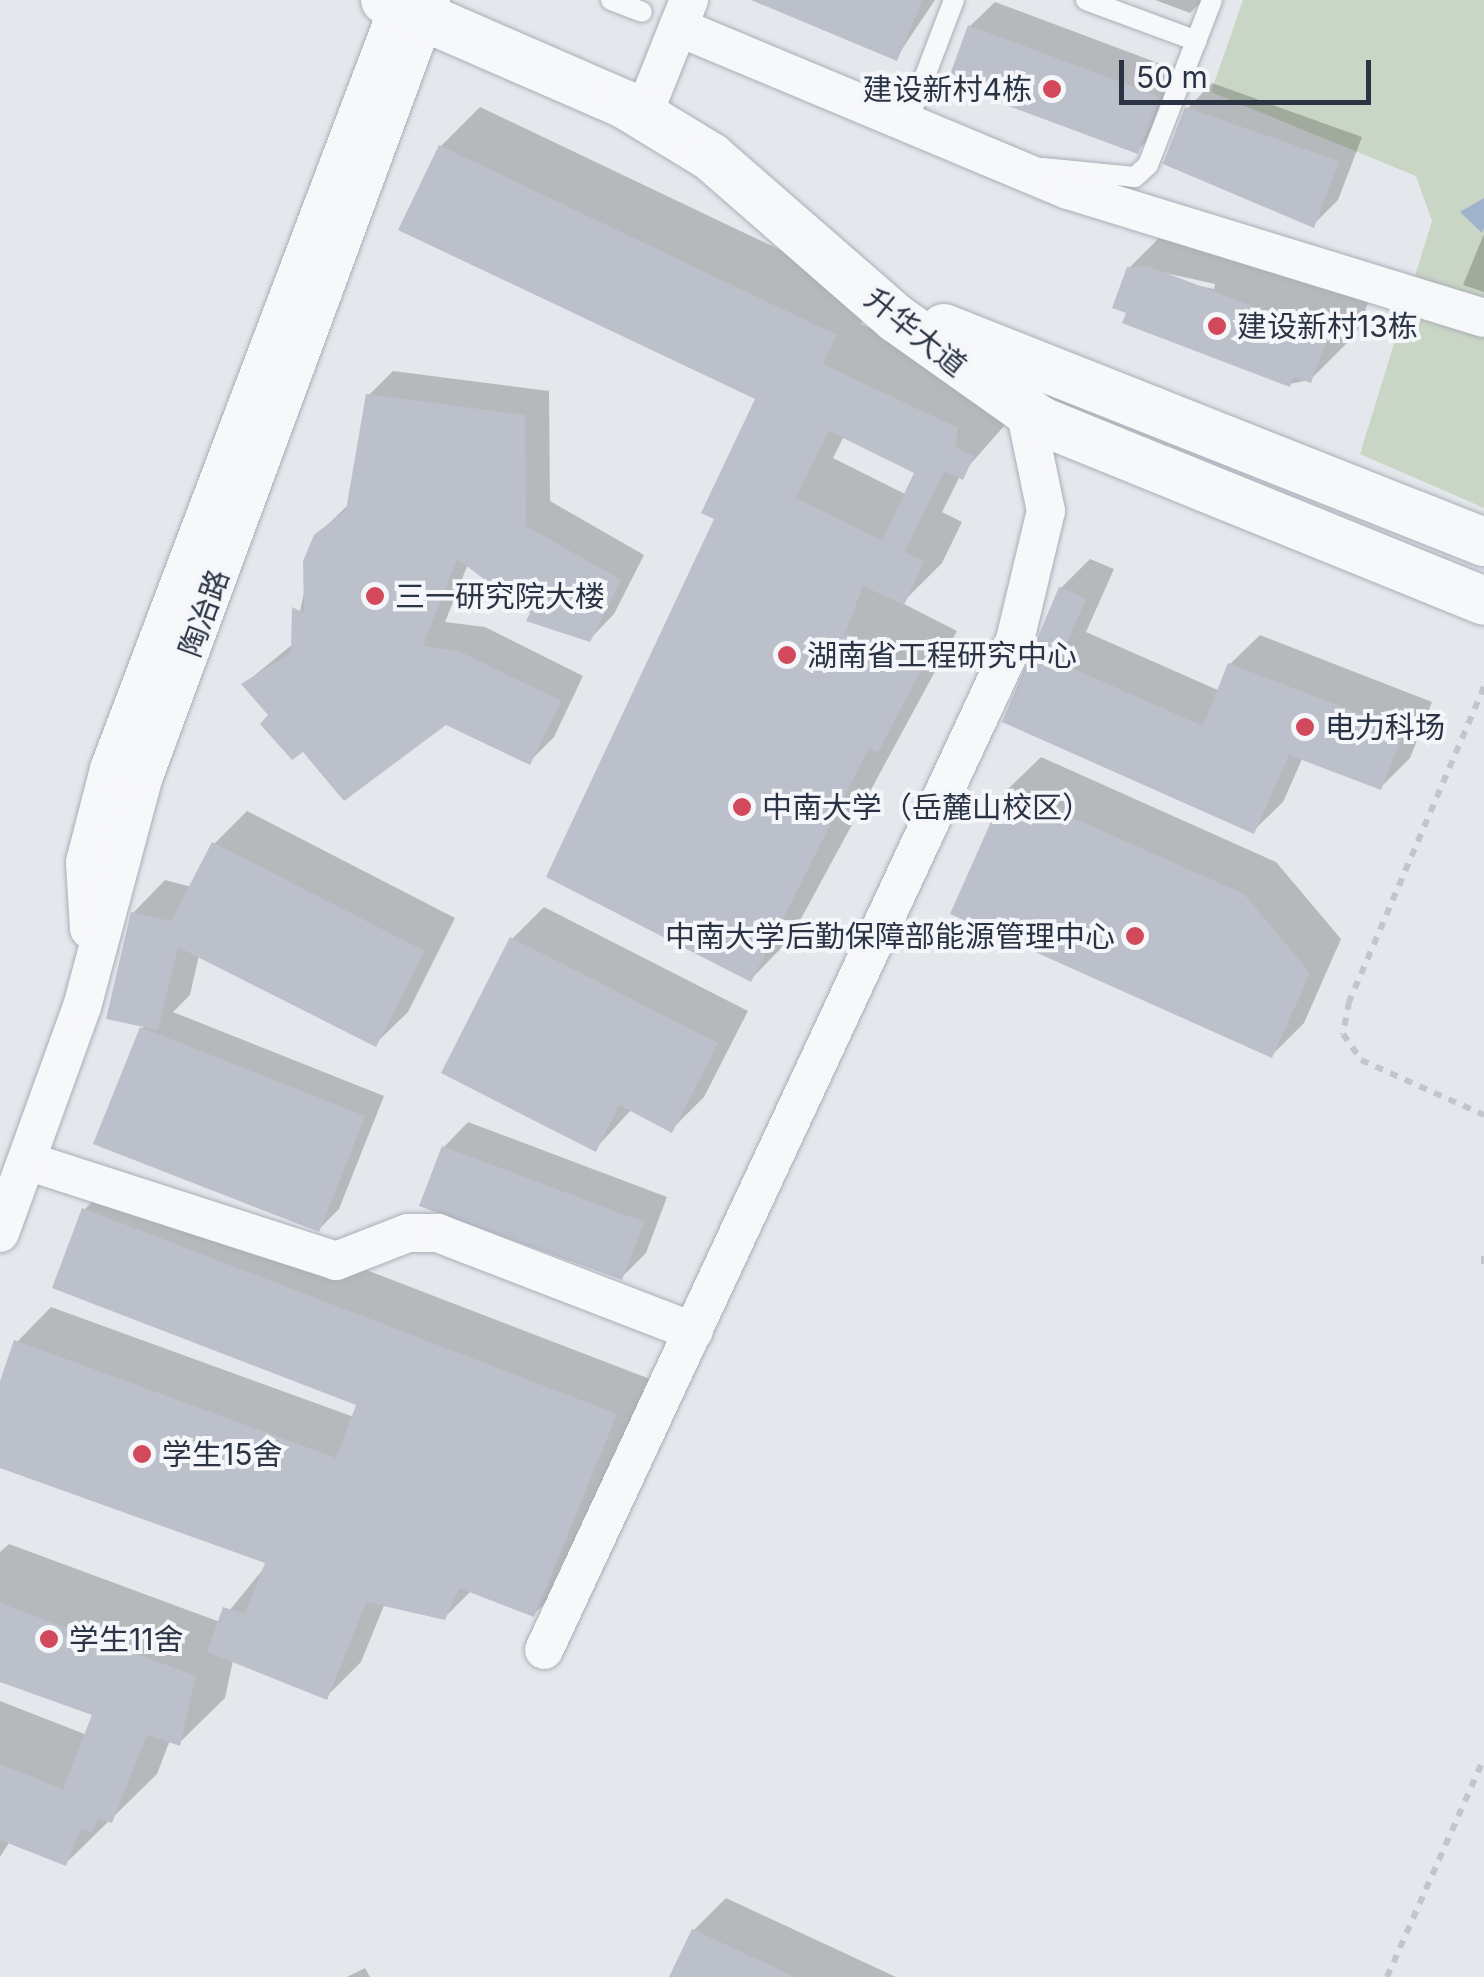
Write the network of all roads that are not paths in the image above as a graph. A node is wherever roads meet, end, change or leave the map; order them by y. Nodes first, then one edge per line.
1 (612, 0) edge
2 (954, 0) edge
3 (1086, 0) edge
4 (1212, 0) edge
5 (413, 4) edge
6 (642, 12) dead end
7 (684, 14) edge
8 (1197, 41) junction
9 (647, 105) junction
10 (907, 123) junction
11 (1006, 164) junction
12 (1484, 318) edge
13 (1002, 356) junction
14 (1029, 413) junction
15 (1484, 542) edge
16 (1484, 601) edge
17 (27, 1161) junction
18 (0, 1233) edge
19 (694, 1332) junction
20 (544, 1650) dead end

1 - 6 lane
2 - 10 lane
3 - 8 lane
4 - 8 lane
5 - 9 street, 升华大道
5 - 17 street
7 - 9 street
7 - 10 street
8 - 11 lane
9 - 13 street, 升华大道
9 - 14 street, 升华大道
10 - 11 street
11 - 12 street
13 - 14 street
13 - 15 street, 升华大道
14 - 16 street, 升华大道
14 - 19 street
17 - 18 street
17 - 19 street
19 - 20 street

